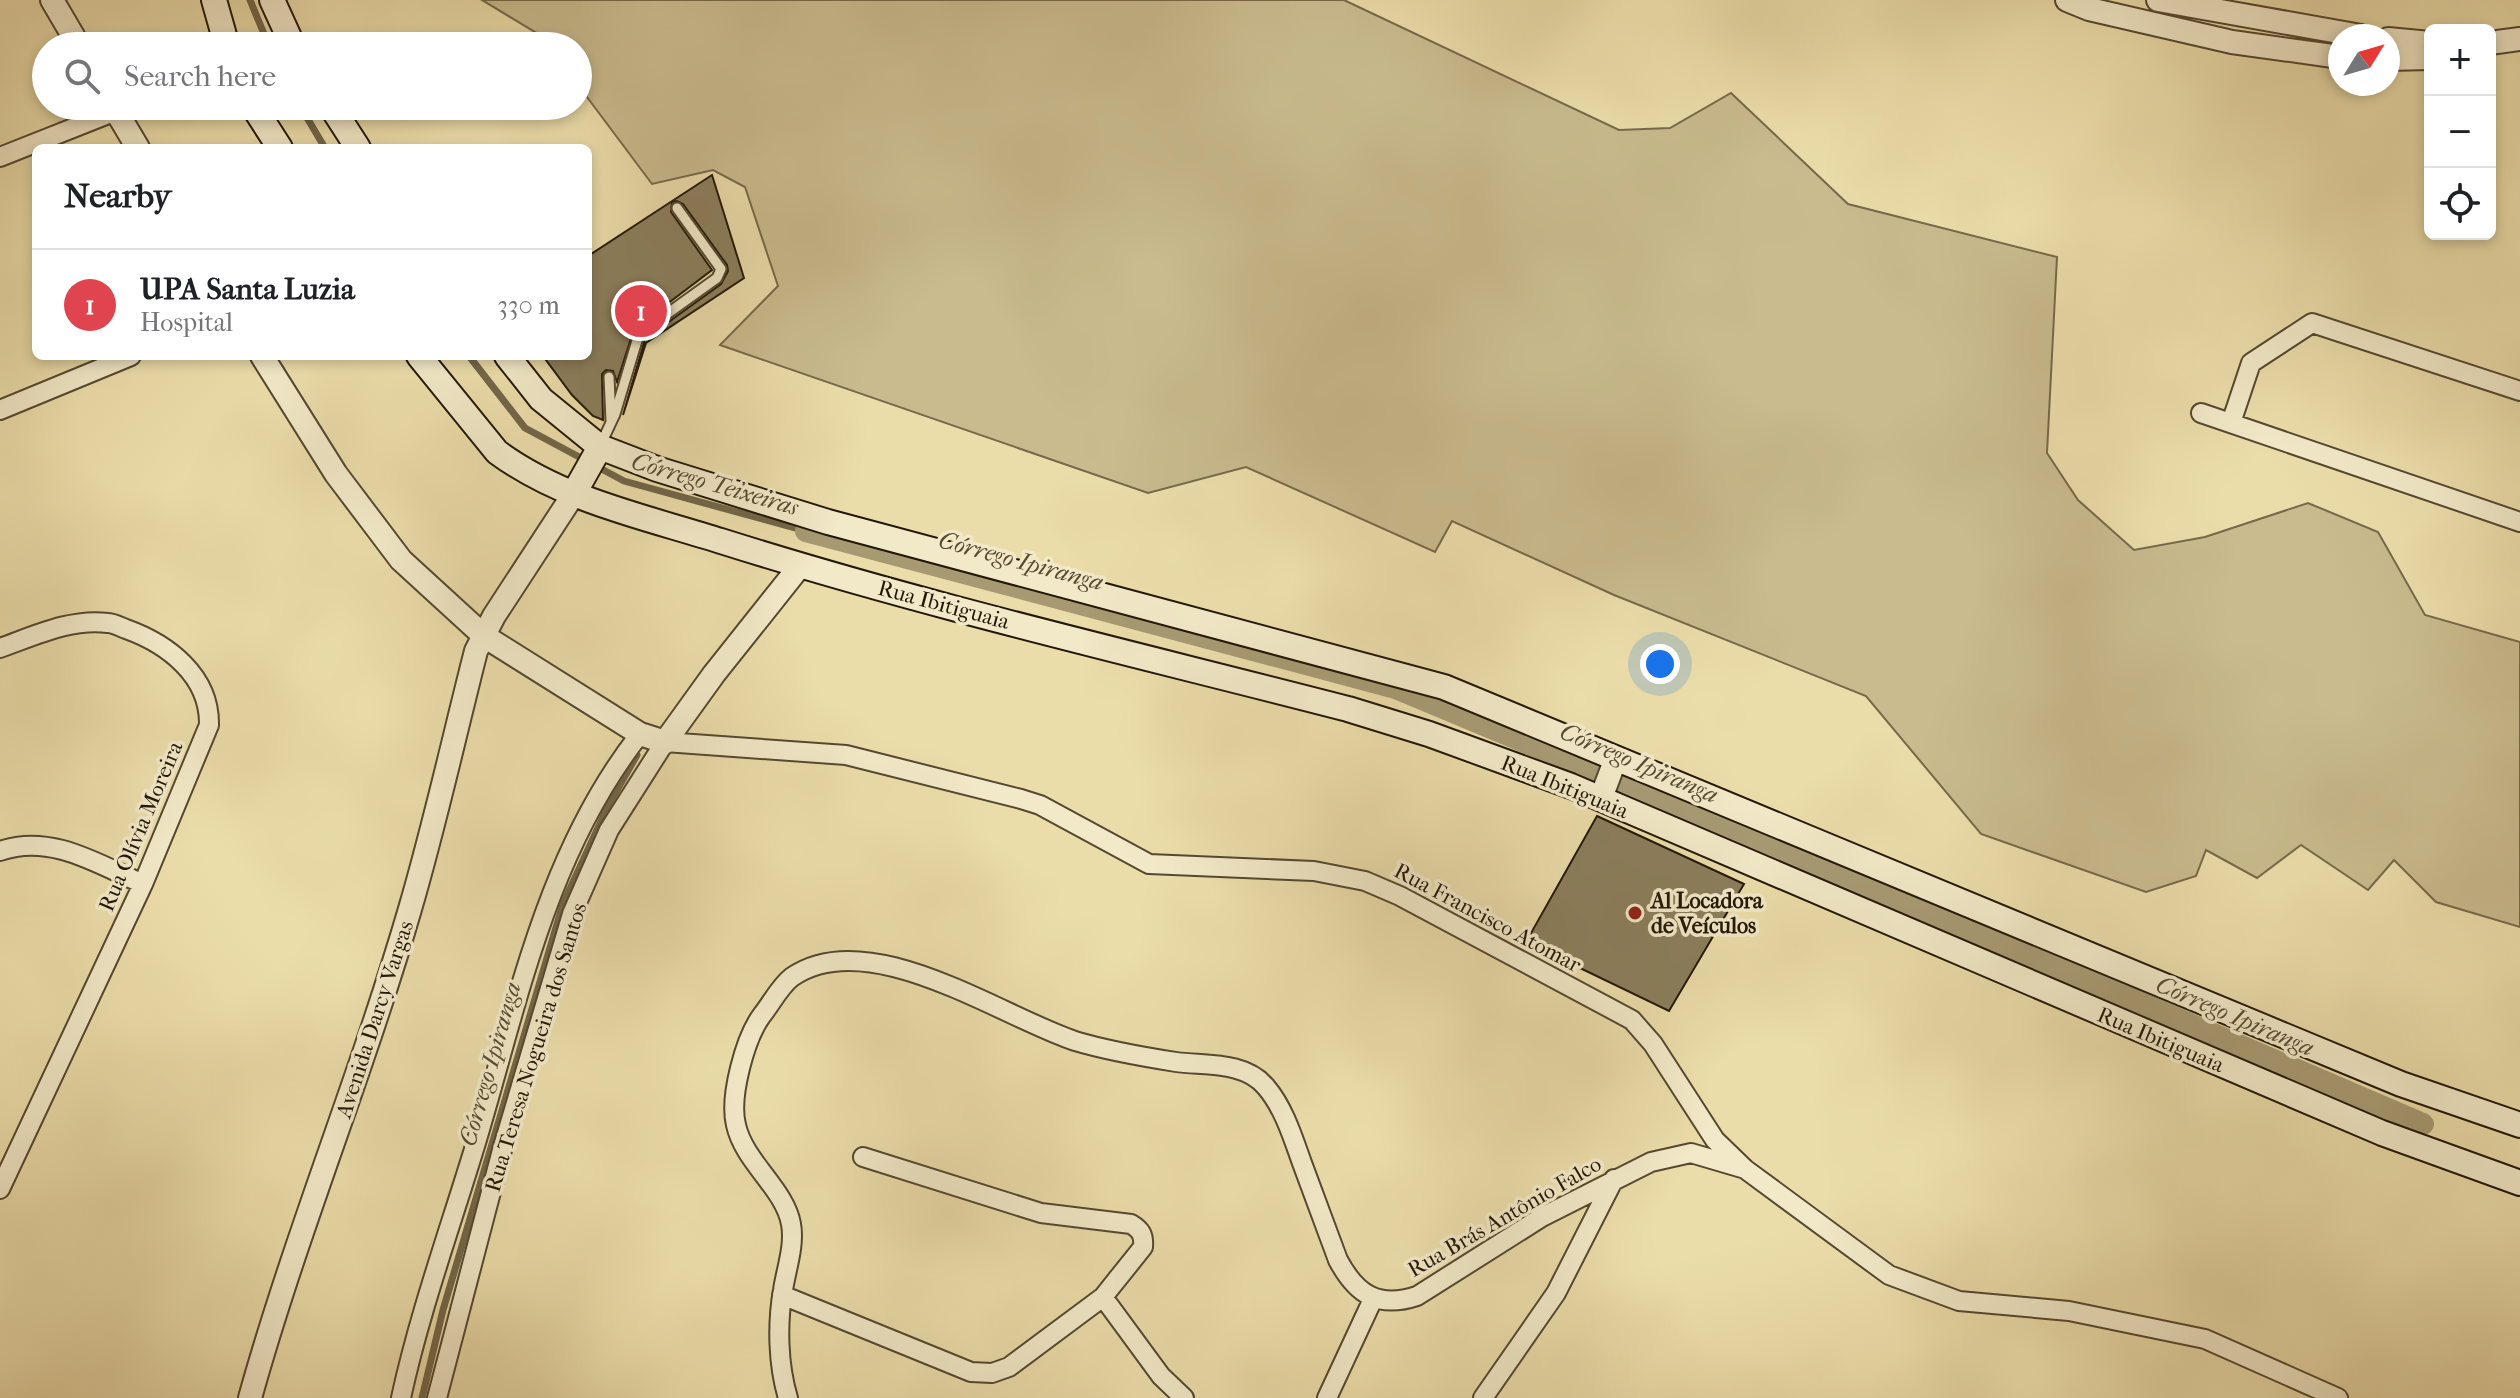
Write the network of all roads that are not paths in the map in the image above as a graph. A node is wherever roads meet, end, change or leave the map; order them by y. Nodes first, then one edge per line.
1 (52, 0) edge
2 (214, 0) edge
3 (272, 0) edge
4 (2067, 0) edge
5 (2158, 0) edge
6 (2328, 31) edge
7 (71, 32) edge
8 (223, 32) edge
9 (287, 32) edge
10 (2520, 39) edge
11 (2400, 40) edge
12 (2424, 42) edge
13 (2496, 42) edge
14 (2328, 55) edge
15 (2424, 58) edge
16 (2400, 59) edge
17 (86, 120) edge
18 (121, 120) edge
19 (262, 120) edge
20 (340, 120) edge
21 (136, 144) edge
22 (277, 144) edge
23 (355, 144) edge
24 (0, 157) edge
25 (677, 208) dead end
26 (121, 360) edge
27 (265, 360) edge
28 (422, 360) edge
29 (510, 360) edge
30 (609, 377) dead end
31 (2520, 391) edge
32 (0, 410) edge
33 (2201, 413) dead end
34 (611, 421) junction
35 (2231, 423) junction
36 (598, 451) junction
37 (577, 488) junction
38 (2520, 522) edge
39 (800, 566) junction
40 (484, 636) junction
41 (0, 648) edge
42 (640, 734) junction
43 (665, 742) junction
44 (1614, 762) junction
45 (1602, 796) junction
46 (0, 851) edge
47 (143, 884) junction
48 (2520, 1125) edge
49 (863, 1157) dead end
50 (1745, 1169) junction
51 (1614, 1179) junction
52 (2520, 1183) edge
53 (0, 1189) edge
54 (782, 1295) junction
55 (1103, 1297) junction
56 (1373, 1299) junction
57 (408, 1379) junction
58 (437, 1388) edge
59 (250, 1398) edge
60 (401, 1398) edge
61 (788, 1398) edge
62 (1184, 1398) edge
63 (1327, 1398) edge
64 (1483, 1398) edge
65 (2338, 1398) edge

1 - 7 street
2 - 8 main road
3 - 9 main road
4 - 14 street
5 - 6 street
10 - 13 street
11 - 12 street
15 - 16 street
17 - 24 street
18 - 21 street
19 - 22 main road
20 - 23 main road
25 - 34 lane
26 - 32 street
27 - 40 street
28 - 37 main road, Rua Ibitiguaia
29 - 36 main road, Rua Ibitiguaia
30 - 34 lane
31 - 35 street
33 - 35 street
34 - 36 lane
35 - 38 street
36 - 37 main road
36 - 44 main road, Rua Ibitiguaia
37 - 39 main road, Rua Ibitiguaia
37 - 40 street, Avenida Darcy Vargas
39 - 43 street, Rua Teresa Nogueira dos Santos
39 - 45 main road, Rua Ibitiguaia
40 - 42 street
40 - 59 street, Avenida Darcy Vargas
41 - 47 street, Rua Olívia Moreira
42 - 43 street
42 - 57 street, Rua Teresa Nogueira dos Santos
43 - 50 street, Rua Francisco Atomar
43 - 58 street, Rua Teresa Nogueira dos Santos
44 - 45 street
44 - 48 main road, Rua Ibitiguaia
45 - 52 main road, Rua Ibitiguaia
46 - 47 street
47 - 53 street, Rua Olívia Moreira
49 - 55 street
50 - 51 street, Rua Brás Antônio Falco
50 - 65 street
51 - 56 street, Rua Brás Antônio Falco
51 - 64 street
54 - 55 street
54 - 56 street
54 - 61 street
55 - 62 street
56 - 63 street
57 - 58 street
57 - 60 street, Rua Teresa Nogueira dos Santos

